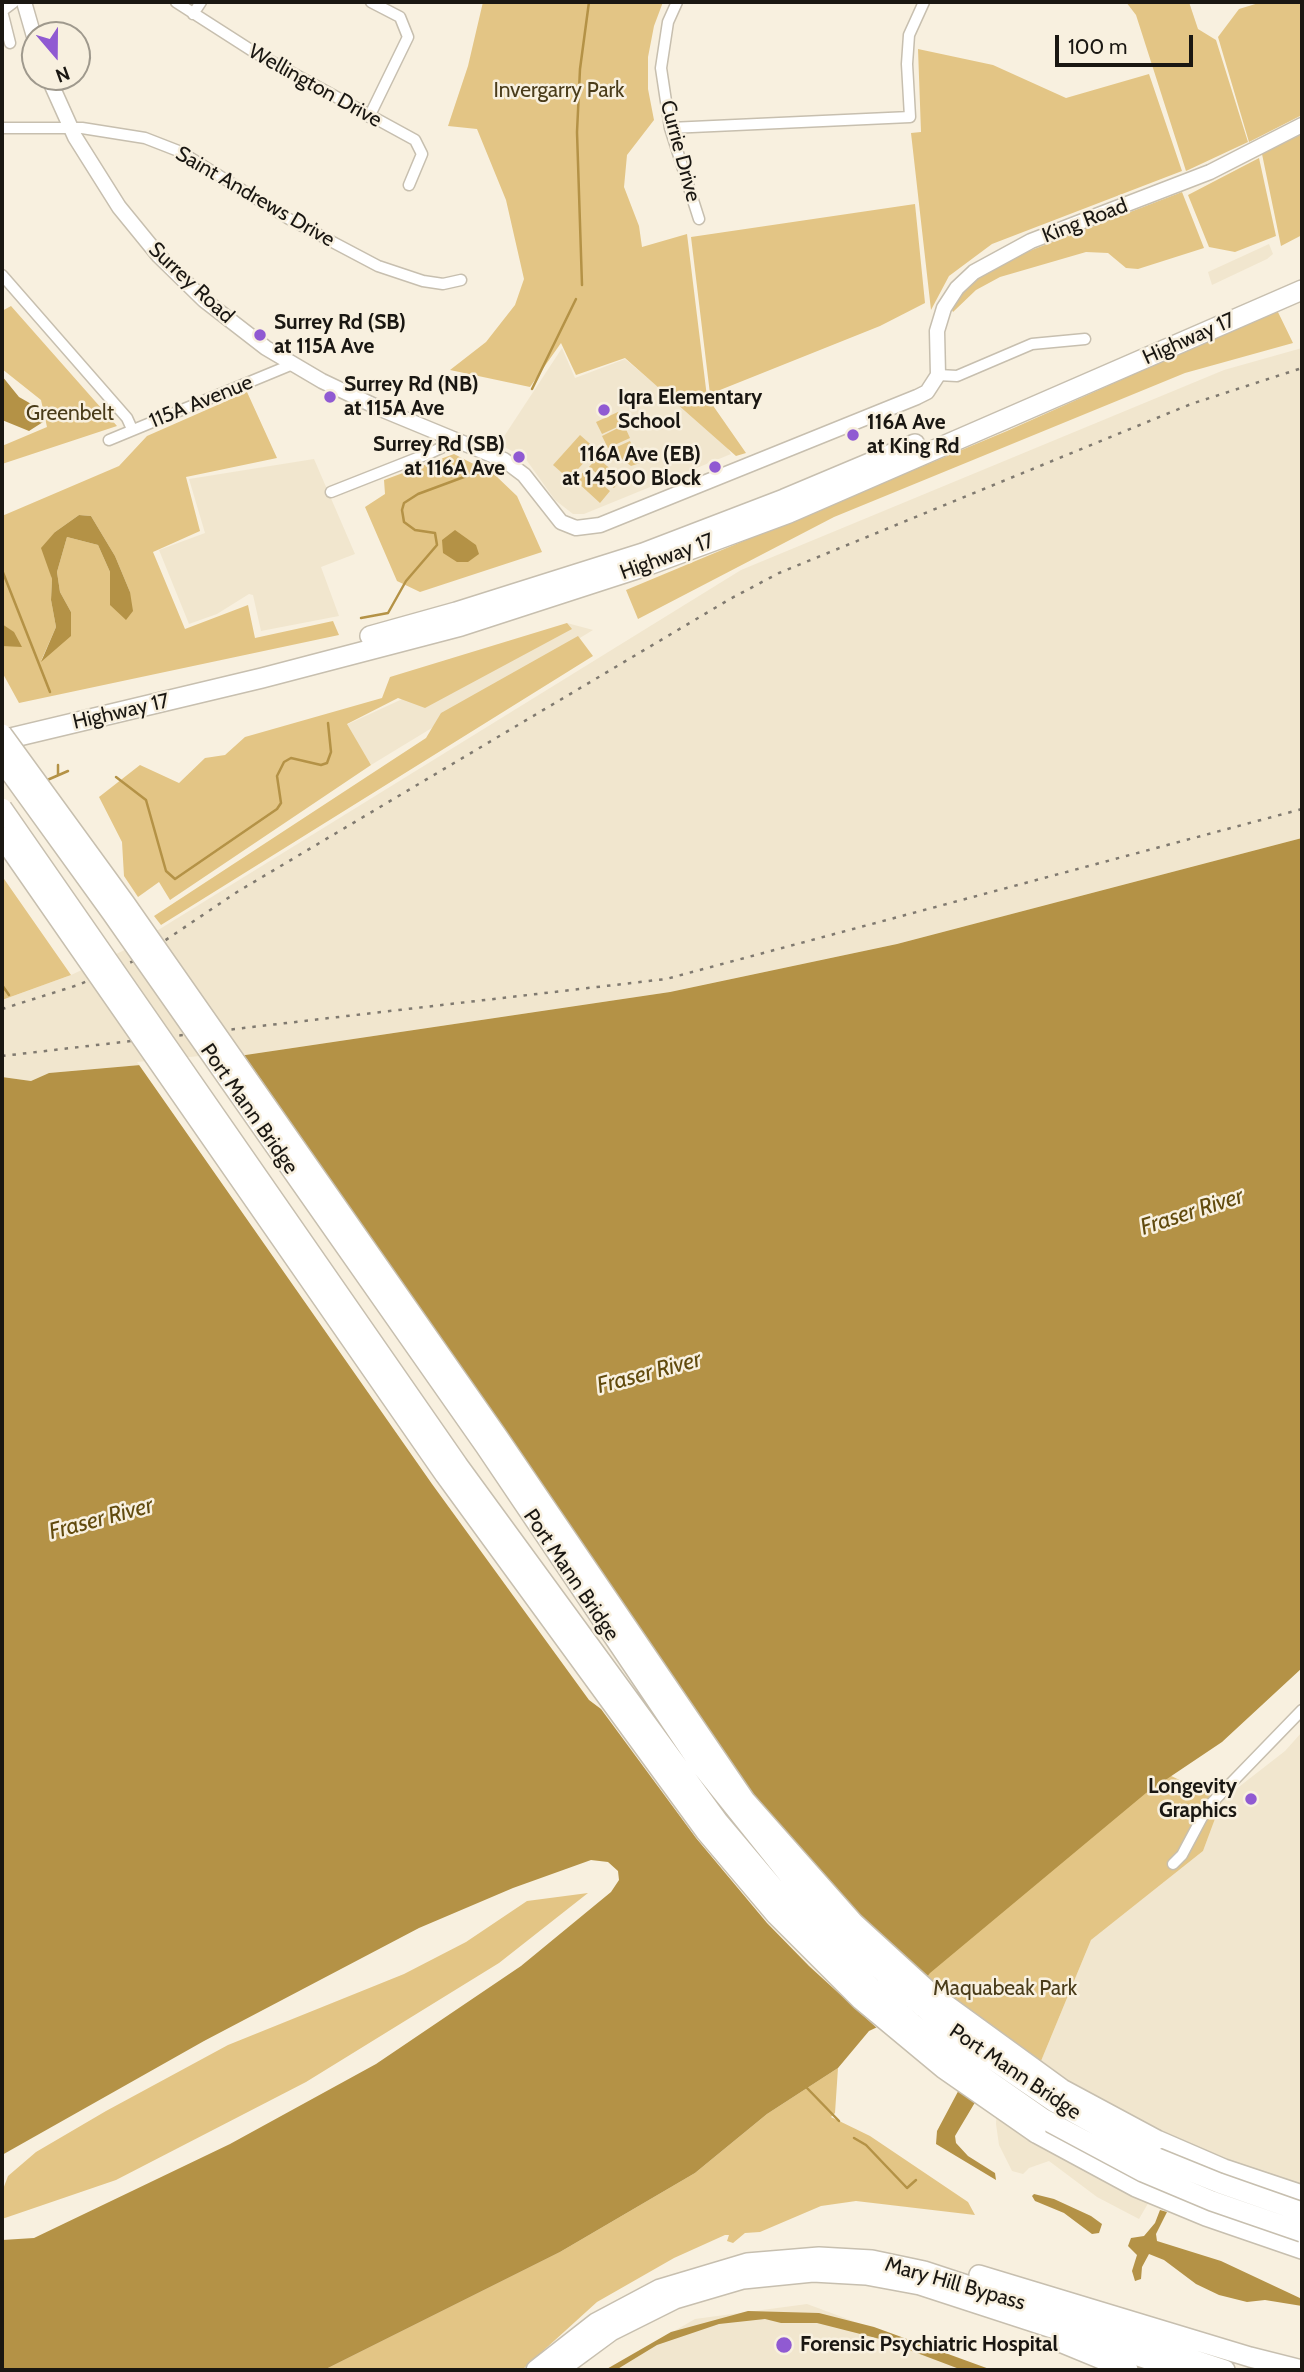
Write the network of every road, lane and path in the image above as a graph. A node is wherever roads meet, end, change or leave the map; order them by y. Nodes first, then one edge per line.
1 (14, 2) edge
2 (24, 2) edge
3 (176, 2) edge
4 (201, 2) edge
5 (371, 2) edge
6 (677, 2) edge
7 (924, 2) edge
8 (193, 14) junction
9 (30, 21) edge
10 (10, 43) dead end
11 (54, 91) edge
12 (369, 117) junction
13 (1302, 125) edge
14 (70, 127) junction
15 (2, 128) edge
16 (670, 128) junction
17 (409, 185) dead end
18 (699, 219) dead end
19 (2, 275) edge
20 (1302, 278) edge
21 (461, 280) dead end
22 (1302, 290) edge
23 (1085, 339) dead end
24 (293, 364) junction
25 (939, 375) junction
26 (132, 429) junction
27 (449, 437) junction
28 (109, 440) dead end
29 (331, 492) dead end
30 (2, 728) edge
31 (2, 734) edge
32 (2, 740) edge
33 (2, 761) edge
34 (2, 808) edge
35 (2, 837) edge
36 (1302, 1710) edge
37 (1173, 1864) dead end
38 (1302, 2195) edge
39 (1302, 2212) edge
40 (1302, 2232) edge
41 (1302, 2249) edge
42 (837, 2257) junction
43 (954, 2295) junction
44 (536, 2370) edge
45 (558, 2370) edge
46 (1128, 2370) edge
47 (1181, 2370) edge
48 (1225, 2370) edge
49 (1302, 2370) edge

1 - 10 street
2 - 9 street
3 - 8 street, Wellington Drive
4 - 8 street
5 - 12 street
6 - 16 street, Currie Drive
7 - 16 street
8 - 12 street, Wellington Drive
11 - 14 street, Surrey Road
12 - 17 street, Wellington Drive
13 - 25 street, King Road
14 - 15 street, Saint Andrews Drive
14 - 21 street, Saint Andrews Drive
14 - 24 street, Surrey Road
16 - 18 street, Currie Drive
19 - 26 street
20 - 30 highway, Highway 17
22 - 32 highway, Highway 17
23 - 25 street
24 - 26 street, 115A Avenue
24 - 27 street, Surrey Road
25 - 27 street, Surrey Road
26 - 28 street, 115A Avenue
27 - 29 street
31 - 38 highway, bridge
33 - 39 highway, Port Mann Bridge, bridge
34 - 40 highway, Port Mann Bridge, bridge
35 - 41 highway, bridge
36 - 37 street
42 - 44 highway, Mary Hill Bypass
42 - 48 highway, Mary Hill Bypass
42 - 49 highway
43 - 45 highway, Mary Hill Bypass
43 - 46 highway
43 - 47 highway, Mary Hill Bypass

